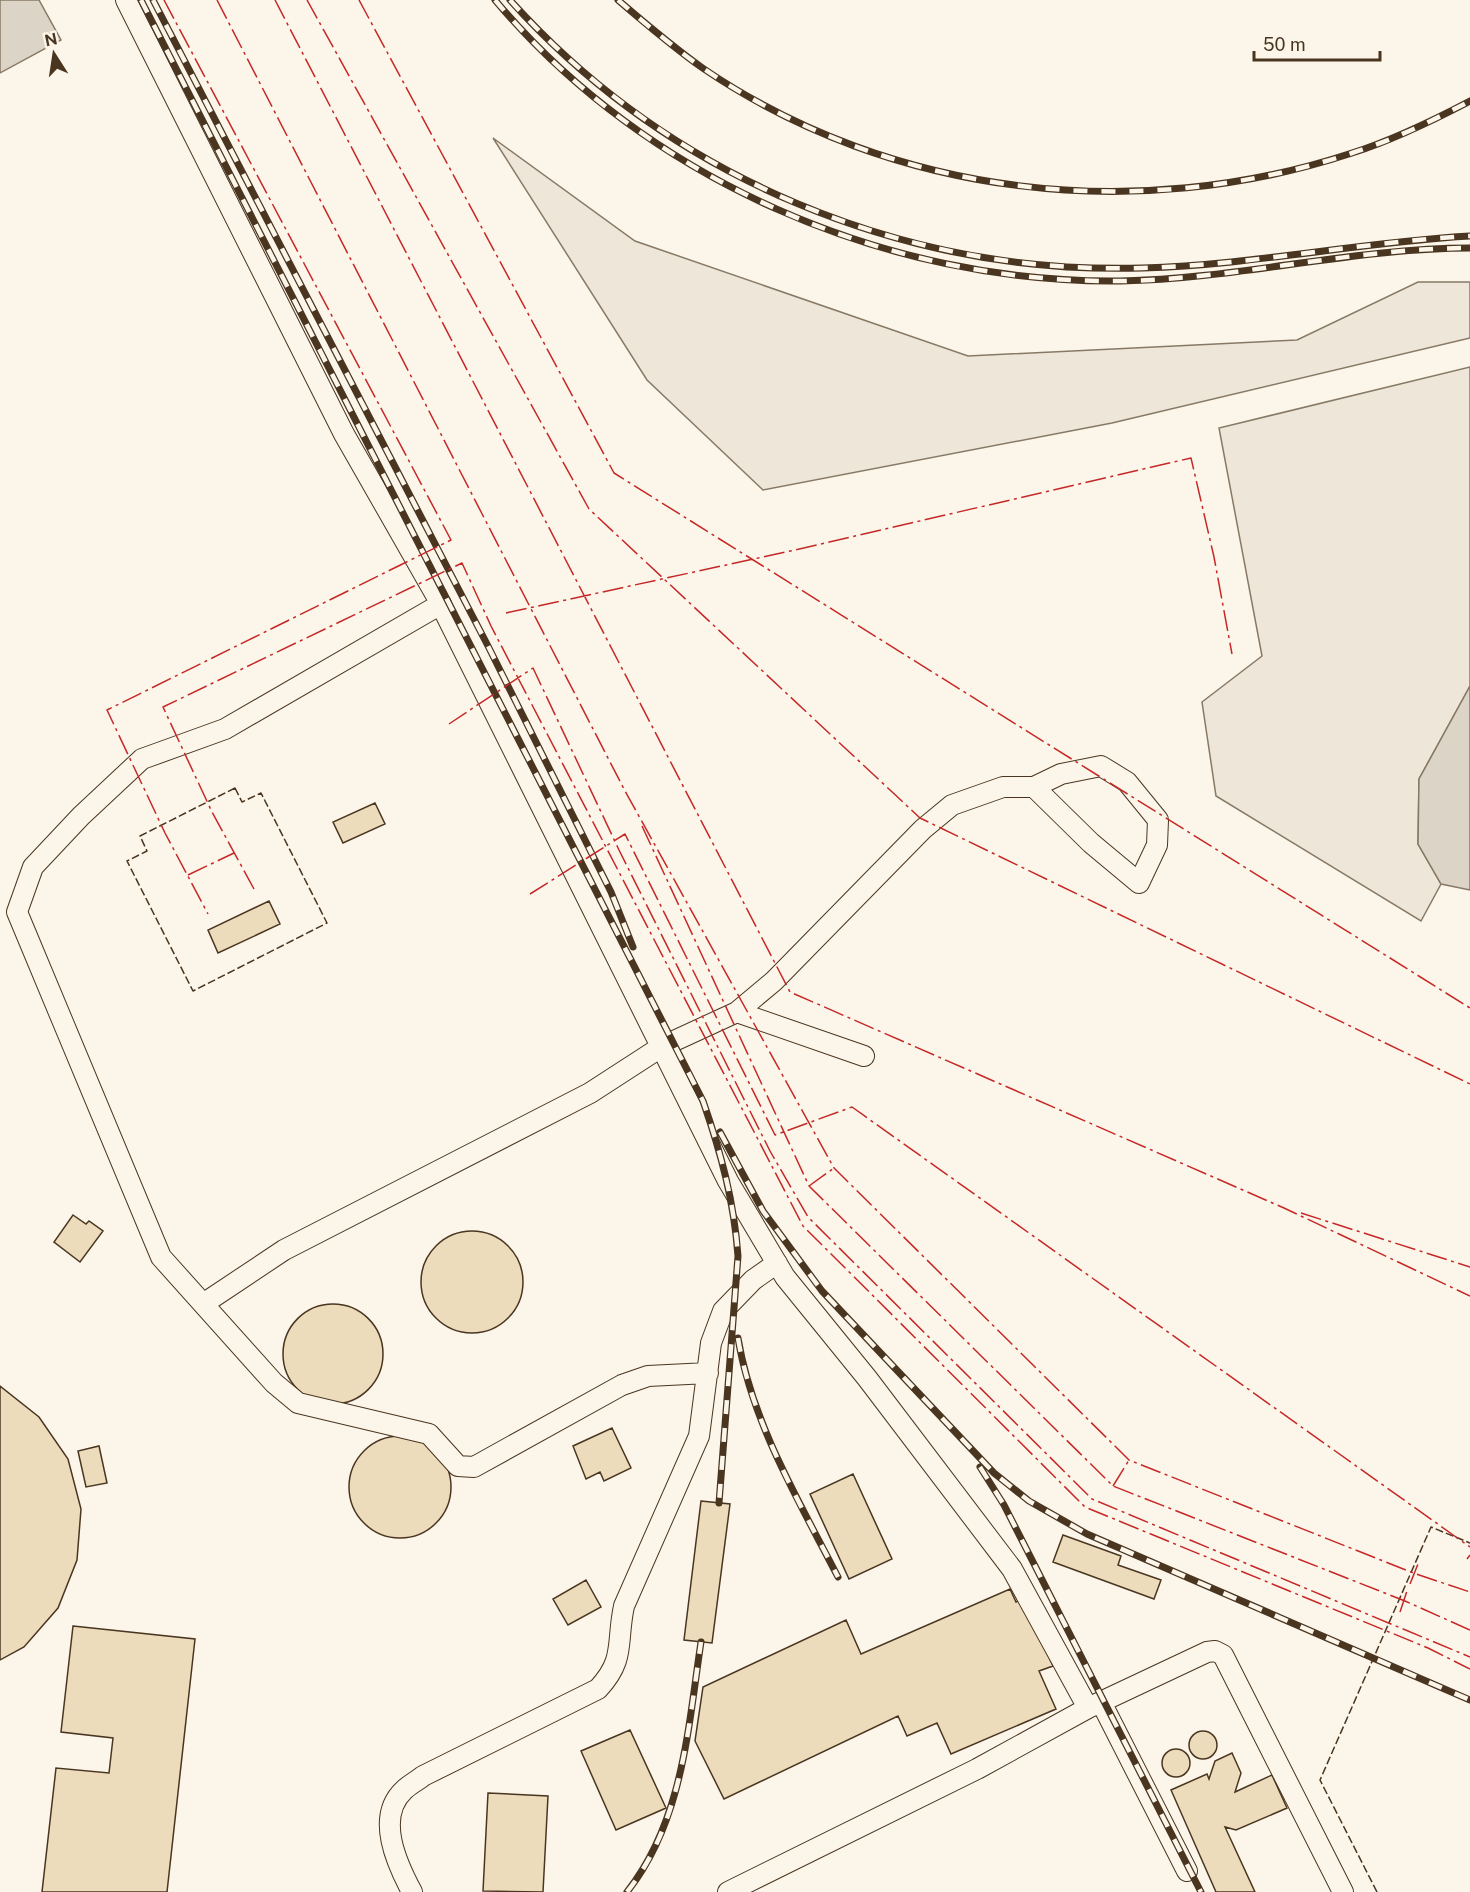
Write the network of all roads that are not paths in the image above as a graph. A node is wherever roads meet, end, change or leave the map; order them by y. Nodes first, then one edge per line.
1 (126, 0) edge
2 (441, 604) junction
3 (1034, 787) junction
4 (737, 1012) junction
5 (661, 1047) junction
6 (864, 1056) dead end
7 (777, 1263) junction
8 (203, 1304) junction
9 (708, 1373) junction
10 (1094, 1705) junction
11 (1187, 1871) dead end
12 (412, 1892) edge
13 (728, 1892) edge
14 (1343, 1892) edge

1 - 2 lane
2 - 5 lane
2 - 8 lane
3 - 3 lane
3 - 4 lane
4 - 5 lane
4 - 6 lane
5 - 7 lane
5 - 8 lane
7 - 9 lane
7 - 10 lane
8 - 9 lane
9 - 12 lane
10 - 11 lane
10 - 13 lane
10 - 14 lane

